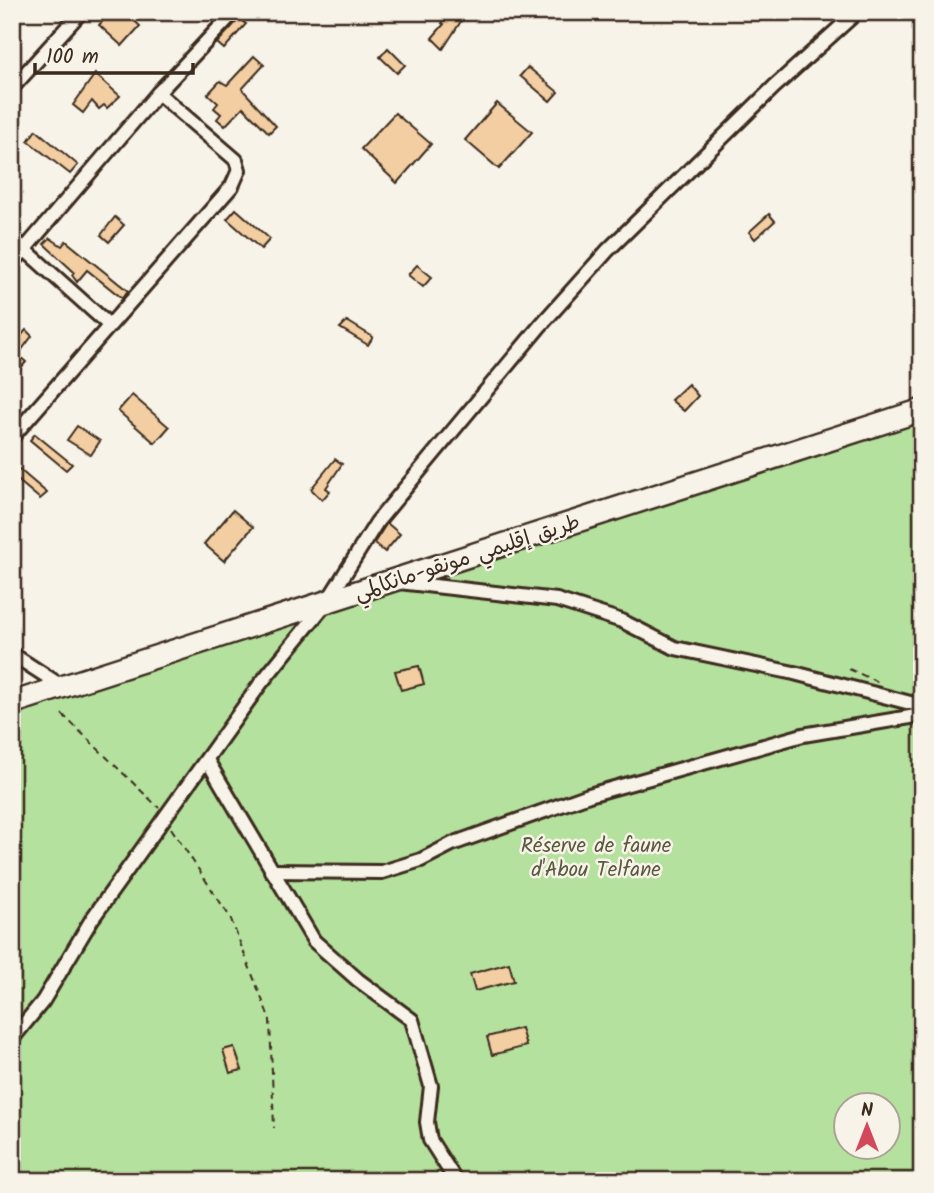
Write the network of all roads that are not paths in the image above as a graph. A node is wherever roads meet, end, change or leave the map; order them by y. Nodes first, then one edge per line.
1 (81, 12) edge
2 (234, 12) edge
3 (857, 12) edge
4 (12, 88) edge
5 (158, 93) junction
6 (12, 238) edge
7 (25, 250) junction
8 (12, 264) edge
9 (109, 325) junction
10 (922, 410) edge
11 (12, 437) edge
12 (392, 581) junction
13 (327, 602) junction
14 (12, 654) edge
15 (63, 687) junction
16 (12, 703) edge
17 (922, 706) edge
18 (922, 715) edge
19 (207, 760) junction
20 (271, 871) junction
21 (12, 1039) edge
22 (456, 1181) edge

1 - 4 street
2 - 5 street
3 - 13 street
5 - 7 street
5 - 9 street
6 - 7 street
7 - 8 street
7 - 9 street
9 - 11 street
10 - 12 highway, طريق إقليمي مونقو-مانكالمي
12 - 13 highway, طريق إقليمي مونقو-مانكالمي
12 - 17 street
13 - 15 highway, طريق إقليمي مونقو-مانكالمي
13 - 19 street
14 - 15 street
15 - 16 highway, طريق إقليمي مونقو-مانكالمي
18 - 20 street
19 - 20 street
19 - 21 street
20 - 22 street

